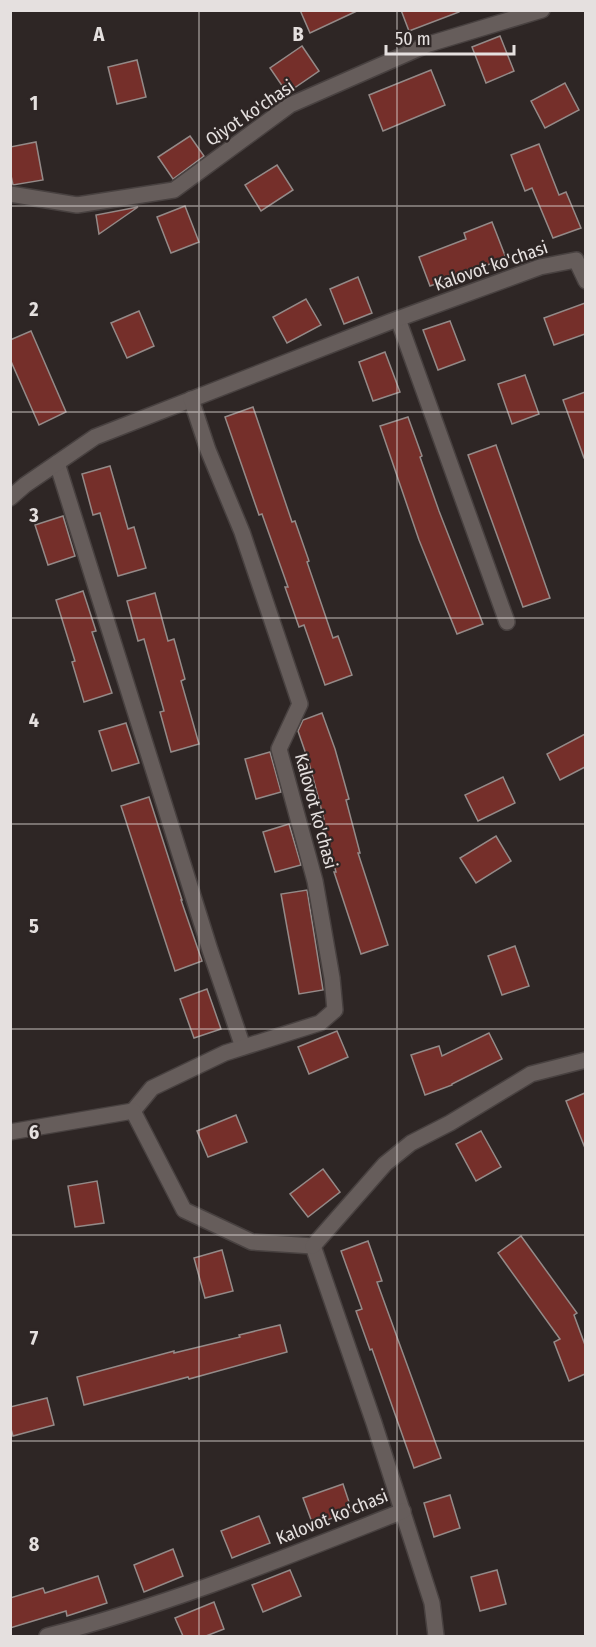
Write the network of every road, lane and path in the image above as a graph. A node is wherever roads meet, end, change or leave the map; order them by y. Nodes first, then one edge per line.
1 (542, 10) edge
2 (10, 194) edge
3 (585, 281) edge
4 (398, 319) junction
5 (191, 399) junction
6 (57, 463) junction
7 (12, 495) edge
8 (507, 622) dead end
9 (243, 1047) junction
10 (585, 1060) edge
11 (133, 1111) junction
12 (10, 1132) edge
13 (313, 1246) junction
14 (403, 1511) junction
15 (47, 1636) edge
16 (436, 1636) edge

1 - 2 street, Qiyot ko'chasi
3 - 4 street, Kalovot ko'chasi
4 - 5 street, Kalovot ko'chasi
4 - 8 street
5 - 6 street, Kalovot ko'chasi
5 - 9 street, Kalovot ko'chasi
6 - 7 street, Kalovot ko'chasi
6 - 9 street
9 - 11 street, Kalovot ko'chasi
10 - 13 street
11 - 12 street
11 - 13 street
13 - 14 street, Kalovot ko'chasi
14 - 15 street, Kalovot ko'chasi
14 - 16 street

